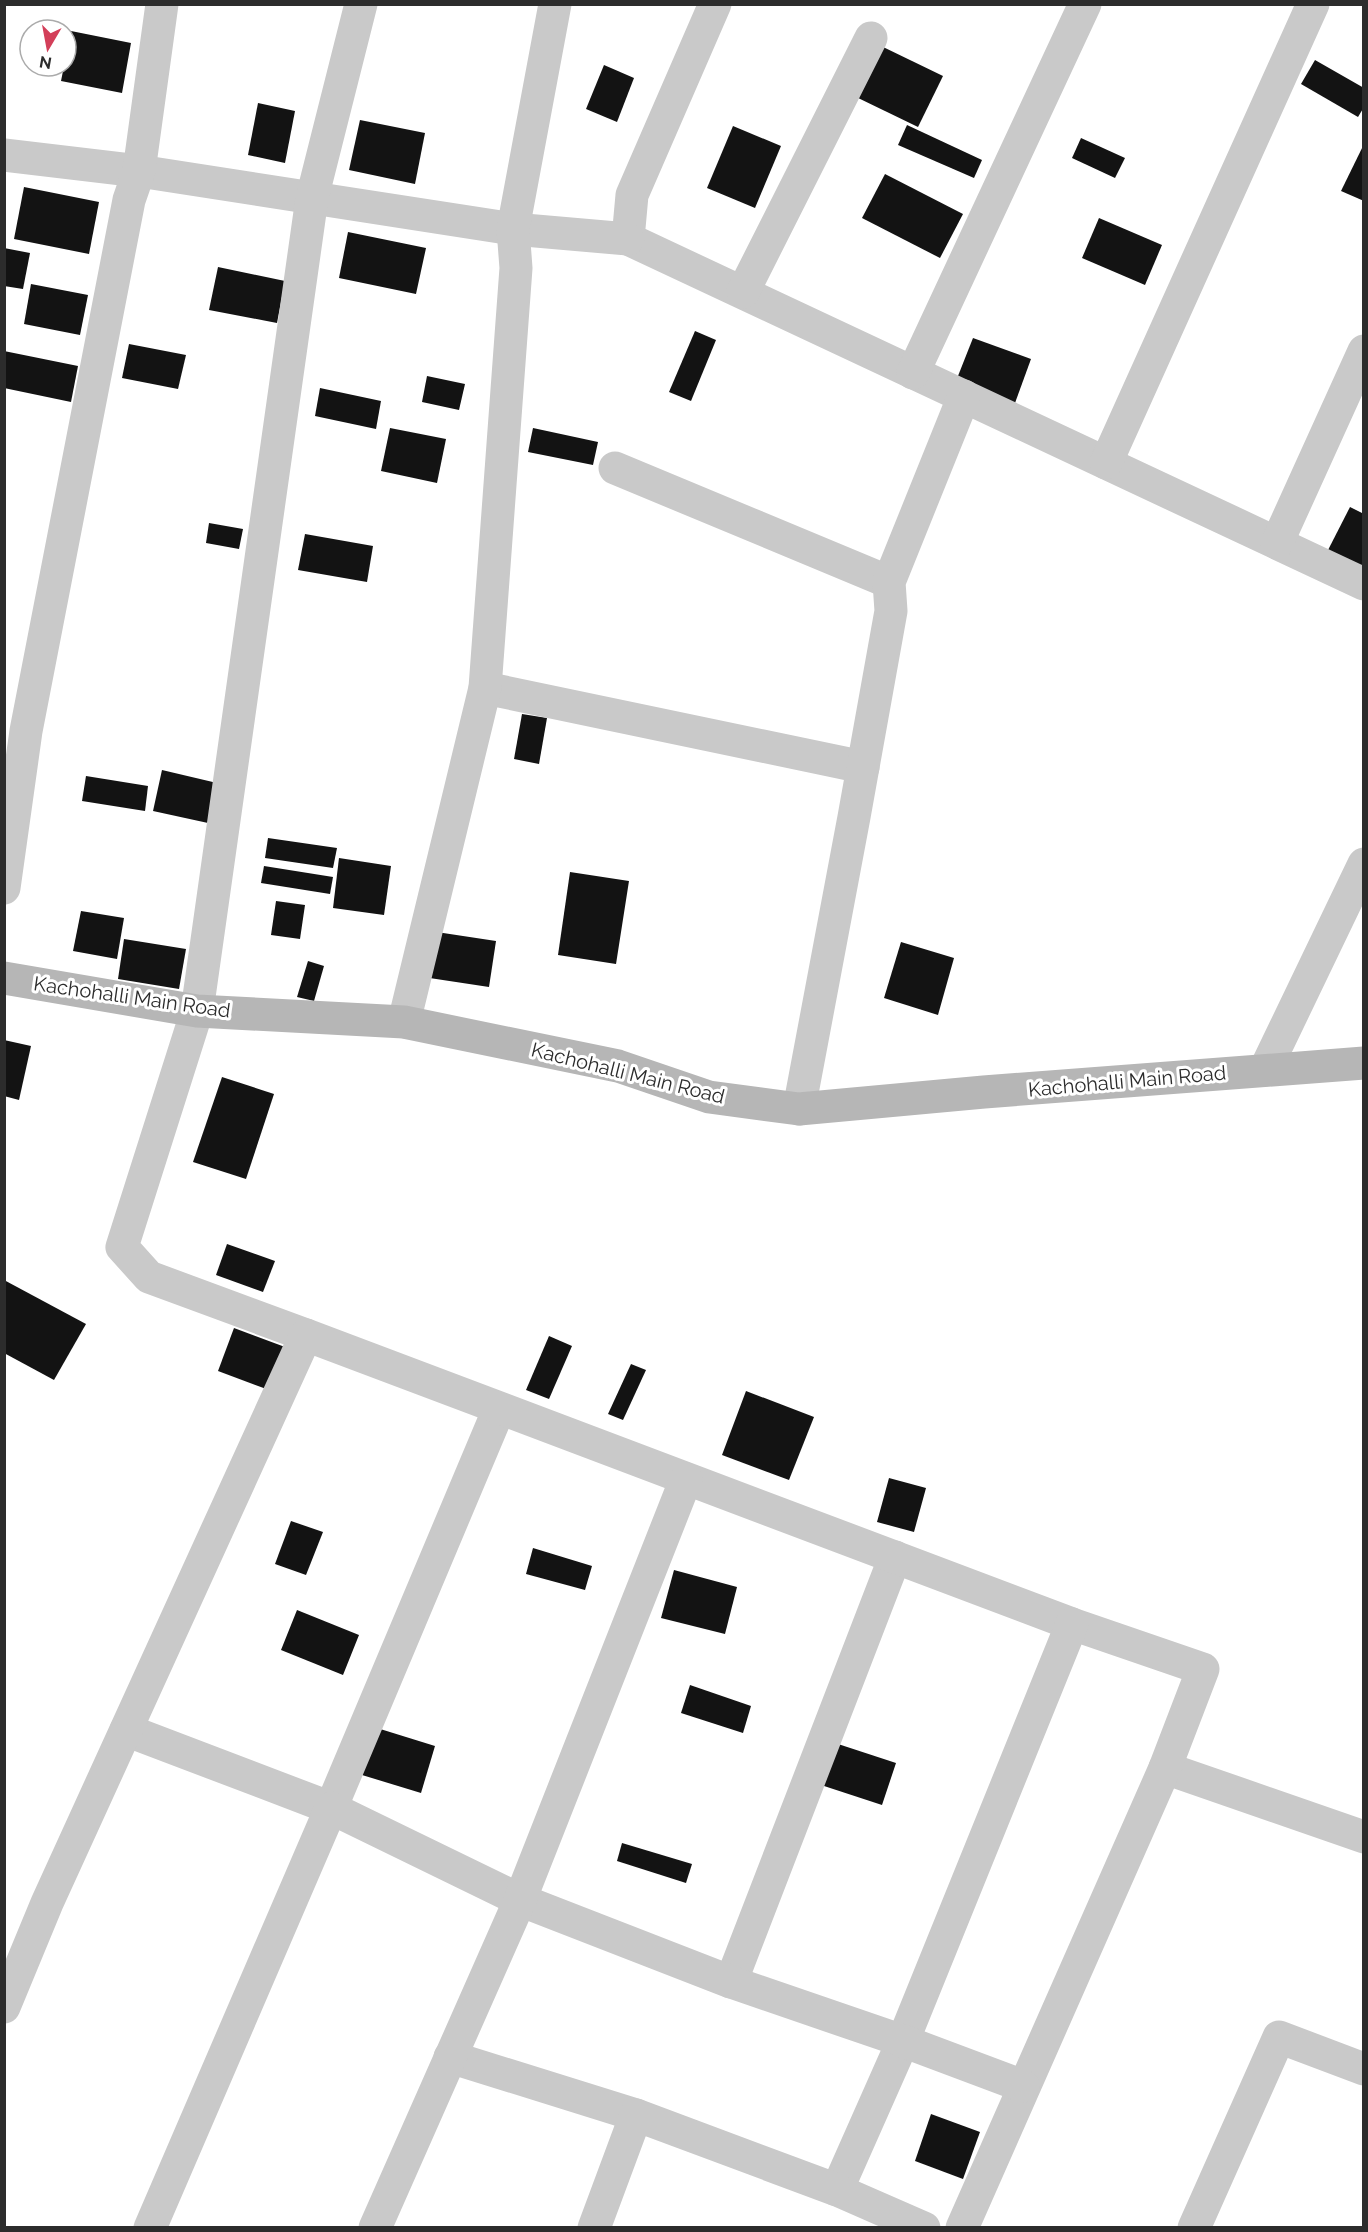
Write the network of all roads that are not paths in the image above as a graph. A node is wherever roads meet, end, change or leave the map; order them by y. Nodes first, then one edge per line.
1 (162, 4) edge
2 (361, 4) edge
3 (555, 4) edge
4 (716, 4) edge
5 (1085, 4) edge
6 (1313, 4) edge
7 (871, 38) dead end
8 (4, 155) edge
9 (139, 171) junction
10 (312, 198) junction
11 (513, 229) junction
12 (628, 239) junction
13 (743, 292) junction
14 (1364, 351) edge
15 (914, 373) junction
16 (964, 396) junction
17 (1106, 463) junction
18 (615, 468) dead end
19 (1277, 543) junction
20 (889, 582) junction
21 (1364, 584) edge
22 (485, 688) junction
23 (862, 767) junction
24 (1364, 864) edge
25 (4, 888) edge
26 (4, 978) edge
27 (197, 1011) junction
28 (404, 1022) junction
29 (1364, 1063) edge
30 (1265, 1070) junction
31 (799, 1109) junction
32 (306, 1335) junction
33 (499, 1409) junction
34 (686, 1479) junction
35 (895, 1557) junction
36 (1072, 1624) junction
37 (126, 1730) junction
38 (1166, 1768) junction
39 (331, 1808) junction
40 (1364, 1837) edge
41 (520, 1900) junction
42 (731, 1982) junction
43 (4, 2007) edge
44 (903, 2041) junction
45 (450, 2056) junction
46 (1364, 2069) edge
47 (1023, 2086) junction
48 (636, 2115) junction
49 (837, 2190) junction
50 (150, 2228) edge
51 (375, 2228) edge
52 (594, 2228) edge
53 (924, 2228) edge
54 (962, 2228) edge
55 (1194, 2228) edge

1 - 9 street
2 - 10 street
3 - 11 street
4 - 12 street
5 - 15 street
6 - 17 street
7 - 13 street
8 - 9 street
9 - 10 street
9 - 25 street
10 - 11 street
10 - 27 street
11 - 12 street
11 - 22 street
12 - 13 street
13 - 15 street
14 - 19 street
15 - 16 street
16 - 17 street
16 - 20 street
17 - 19 street
18 - 20 street
19 - 21 street
20 - 23 street
22 - 23 street
22 - 28 street
23 - 31 street
24 - 30 street
26 - 27 street, Kachohalli Main Road
27 - 28 street, Kachohalli Main Road
27 - 32 street
28 - 31 street, Kachohalli Main Road
29 - 30 street, Kachohalli Main Road
30 - 31 street, Kachohalli Main Road
32 - 33 street
32 - 37 street
33 - 34 street
33 - 39 street
34 - 35 street
34 - 41 street
35 - 36 street
35 - 42 street
36 - 38 street
36 - 44 street
37 - 39 street
37 - 43 street
38 - 40 street
38 - 47 street
39 - 41 street
39 - 50 street
41 - 42 street
41 - 45 street
42 - 44 street
44 - 47 street
44 - 49 street
45 - 48 street
45 - 51 street
46 - 55 street
47 - 54 street
48 - 49 street
48 - 52 street
49 - 53 street

